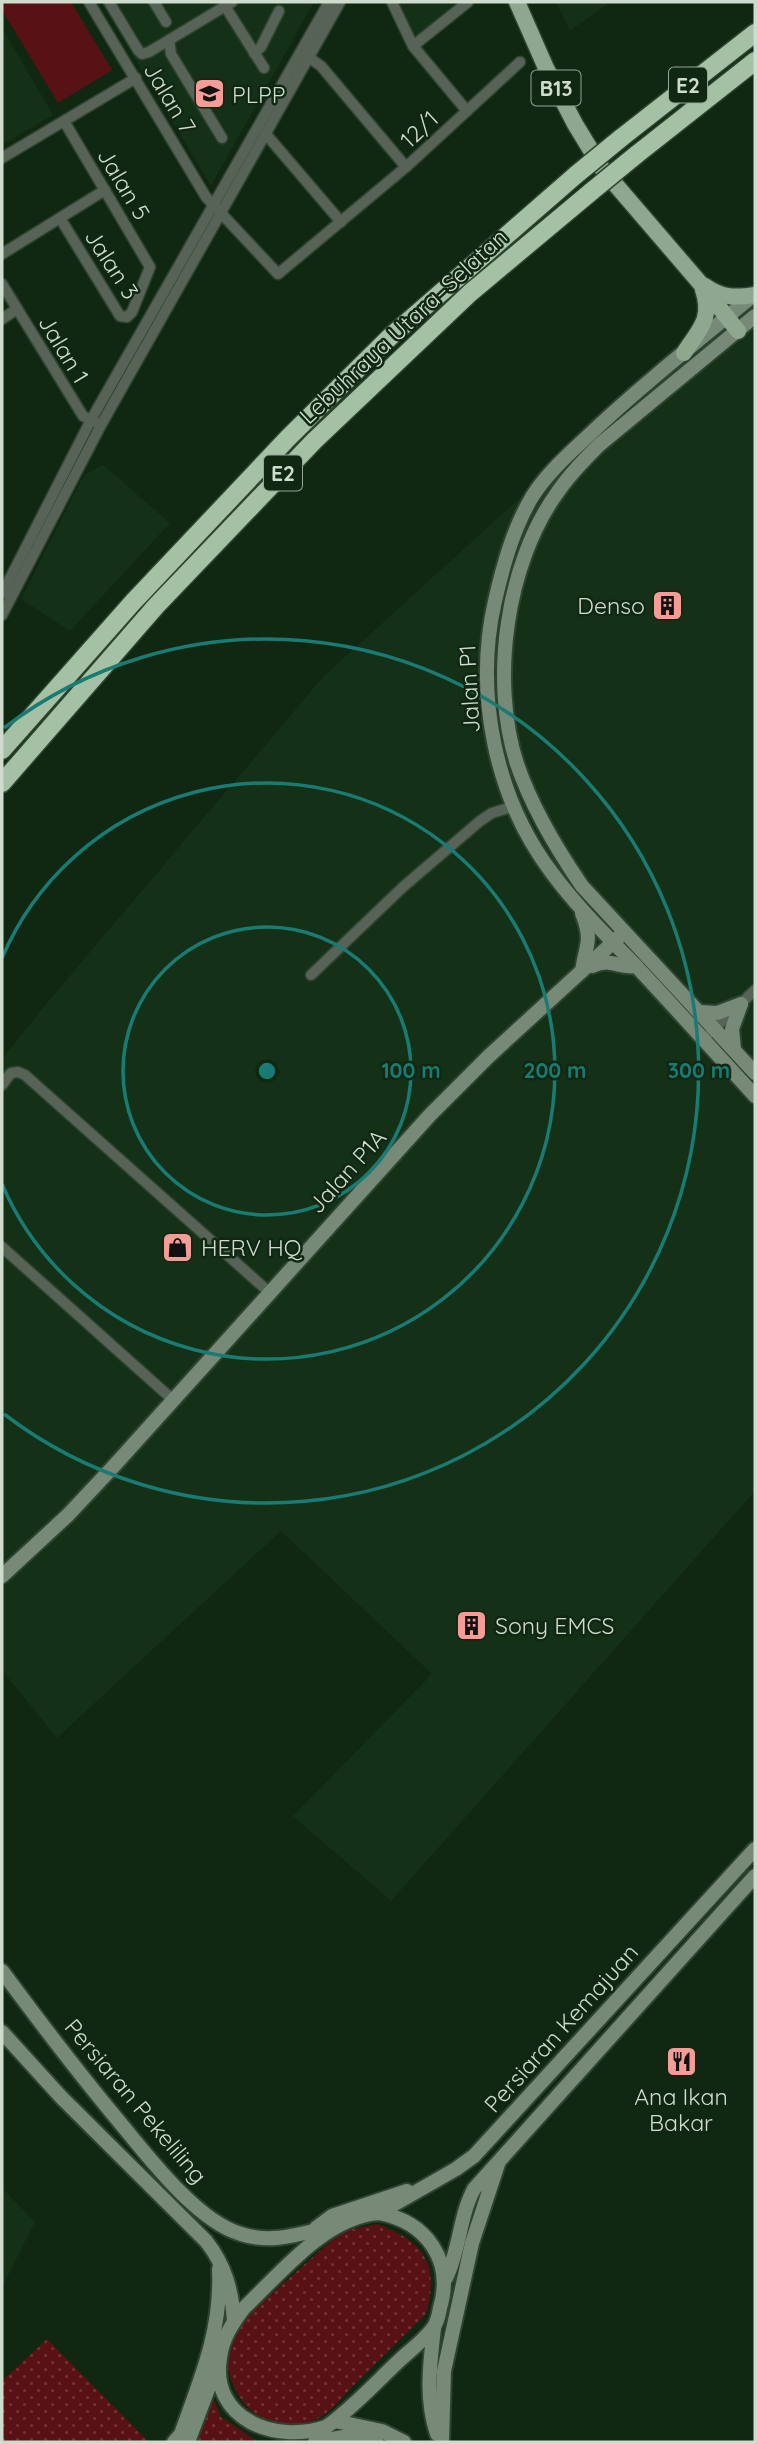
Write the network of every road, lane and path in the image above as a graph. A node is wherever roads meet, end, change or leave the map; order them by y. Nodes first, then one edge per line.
1 (89, 2) edge
2 (109, 2) edge
3 (154, 2) edge
4 (329, 2) edge
5 (340, 2) edge
6 (392, 2) edge
7 (468, 2) edge
8 (517, 2) edge
9 (229, 4) edge
10 (279, 11) dead end
11 (166, 22) dead end
12 (755, 33) edge
13 (169, 40) junction
14 (413, 46) junction
15 (254, 53) junction
16 (304, 55) junction
17 (755, 61) edge
18 (520, 62) dead end
19 (264, 68) dead end
20 (136, 78) junction
21 (467, 111) junction
22 (64, 121) junction
23 (265, 134) junction
24 (222, 138) dead end
25 (2, 158) edge
26 (407, 167) junction
27 (105, 190) junction
28 (217, 208) junction
29 (60, 218) junction
30 (341, 222) junction
31 (2, 254) edge
32 (150, 267) joint
33 (700, 283) junction
34 (2, 284) edge
35 (755, 295) edge
36 (17, 309) junction
37 (755, 316) edge
38 (727, 318) junction
39 (2, 319) edge
40 (737, 331) junction
41 (684, 354) junction
42 (96, 422) junction
43 (6, 589) edge
44 (2, 615) edge
45 (2, 750) edge
46 (2, 783) edge
47 (515, 806) junction
48 (579, 905) junction
49 (619, 937) junction
50 (636, 966) junction
51 (582, 972) junction
52 (311, 975) dead end
53 (755, 990) edge
54 (741, 1004) junction
55 (699, 1013) junction
56 (709, 1034) junction
57 (734, 1050) junction
58 (755, 1073) edge
59 (2, 1086) edge
60 (755, 1096) edge
61 (2, 1247) edge
62 (269, 1292) junction
63 (172, 1399) junction
64 (2, 1576) edge
65 (755, 1849) edge
66 (755, 1876) edge
67 (2, 1971) edge
68 (2, 2032) edge
69 (500, 2159) junction
70 (424, 2186) junction
71 (379, 2213) junction
72 (336, 2226) junction
73 (313, 2231) junction
74 (217, 2257) junction
75 (446, 2278) junction
76 (234, 2321) junction
77 (434, 2328) junction
78 (219, 2359) junction
79 (335, 2421) junction
80 (289, 2437) junction
81 (174, 2442) edge
82 (188, 2442) edge
83 (273, 2442) edge
84 (315, 2442) edge
85 (384, 2442) edge
86 (404, 2442) edge
87 (441, 2442) edge

1 - 20 street, Jalan 7
2 - 13 street
3 - 11 street
4 - 16 street
5 - 16 street
6 - 14 street
7 - 14 street
8 - 33 main road, B13
9 - 13 street
9 - 15 street
10 - 15 street
12 - 45 highway, Lebuhraya Utara–Selatan / E2, bridge
13 - 24 street
14 - 21 street
15 - 19 street
16 - 23 street
16 - 26 street
16 - 28 street
17 - 46 highway, Lebuhraya Utara–Selatan / E2, bridge
18 - 21 street, 12/1
20 - 22 street
20 - 28 street, Jalan 7
21 - 26 street, 12/1
22 - 25 street
22 - 27 street, Jalan 5
23 - 28 street
23 - 30 street
26 - 30 street, 12/1
27 - 29 street
27 - 32 street, Jalan 5
28 - 30 street, Jalan 7
28 - 42 street
29 - 31 street
29 - 32 street, Jalan 3
33 - 35 main road
33 - 38 main road, B13
33 - 41 main road
34 - 36 street, Jalan 1
35 - 38 main road, Jalan P1
36 - 39 street
36 - 42 street, Jalan 1
37 - 40 main road, Jalan P1
38 - 40 main road, B13
38 - 41 main road, Jalan P1
40 - 49 main road, Jalan P1
41 - 47 main road, Jalan P1
42 - 43 street
43 - 44 street
47 - 48 main road, Jalan P1
47 - 52 street
48 - 49 main road, Jalan P1
48 - 51 main road
49 - 50 main road, Jalan P1
49 - 51 main road, Jalan P1A
49 - 55 main road, Jalan P1
50 - 51 main road
50 - 56 main road, Jalan P1
51 - 62 main road, Jalan P1A
53 - 54 street
54 - 55 main road
54 - 56 street
54 - 57 main road
55 - 56 main road, Jalan P1
56 - 57 main road, Jalan P1
56 - 60 main road, Jalan P1
57 - 58 main road, Jalan P1
59 - 62 street
61 - 63 street
62 - 63 main road, Jalan P1A
63 - 64 main road, Jalan P1A
65 - 70 main road, Persiaran Kemajuan
66 - 69 main road, Persiaran Kemajuan
67 - 73 main road, Persiaran Pekeliling
68 - 74 main road, Persiaran Pekeliling
69 - 75 main road, Persiaran Kemajuan
69 - 87 main road
70 - 71 main road, Persiaran Kemajuan
70 - 73 main road
71 - 72 main road
71 - 75 main road
72 - 73 main road, Persiaran Pekeliling
72 - 76 main road
74 - 76 main road, Persiaran Pekeliling
74 - 81 main road
75 - 77 main road
76 - 78 main road
77 - 79 main road
77 - 87 main road
78 - 80 main road
78 - 82 main road
79 - 80 main road
79 - 86 main road
80 - 83 main road
84 - 85 main road

